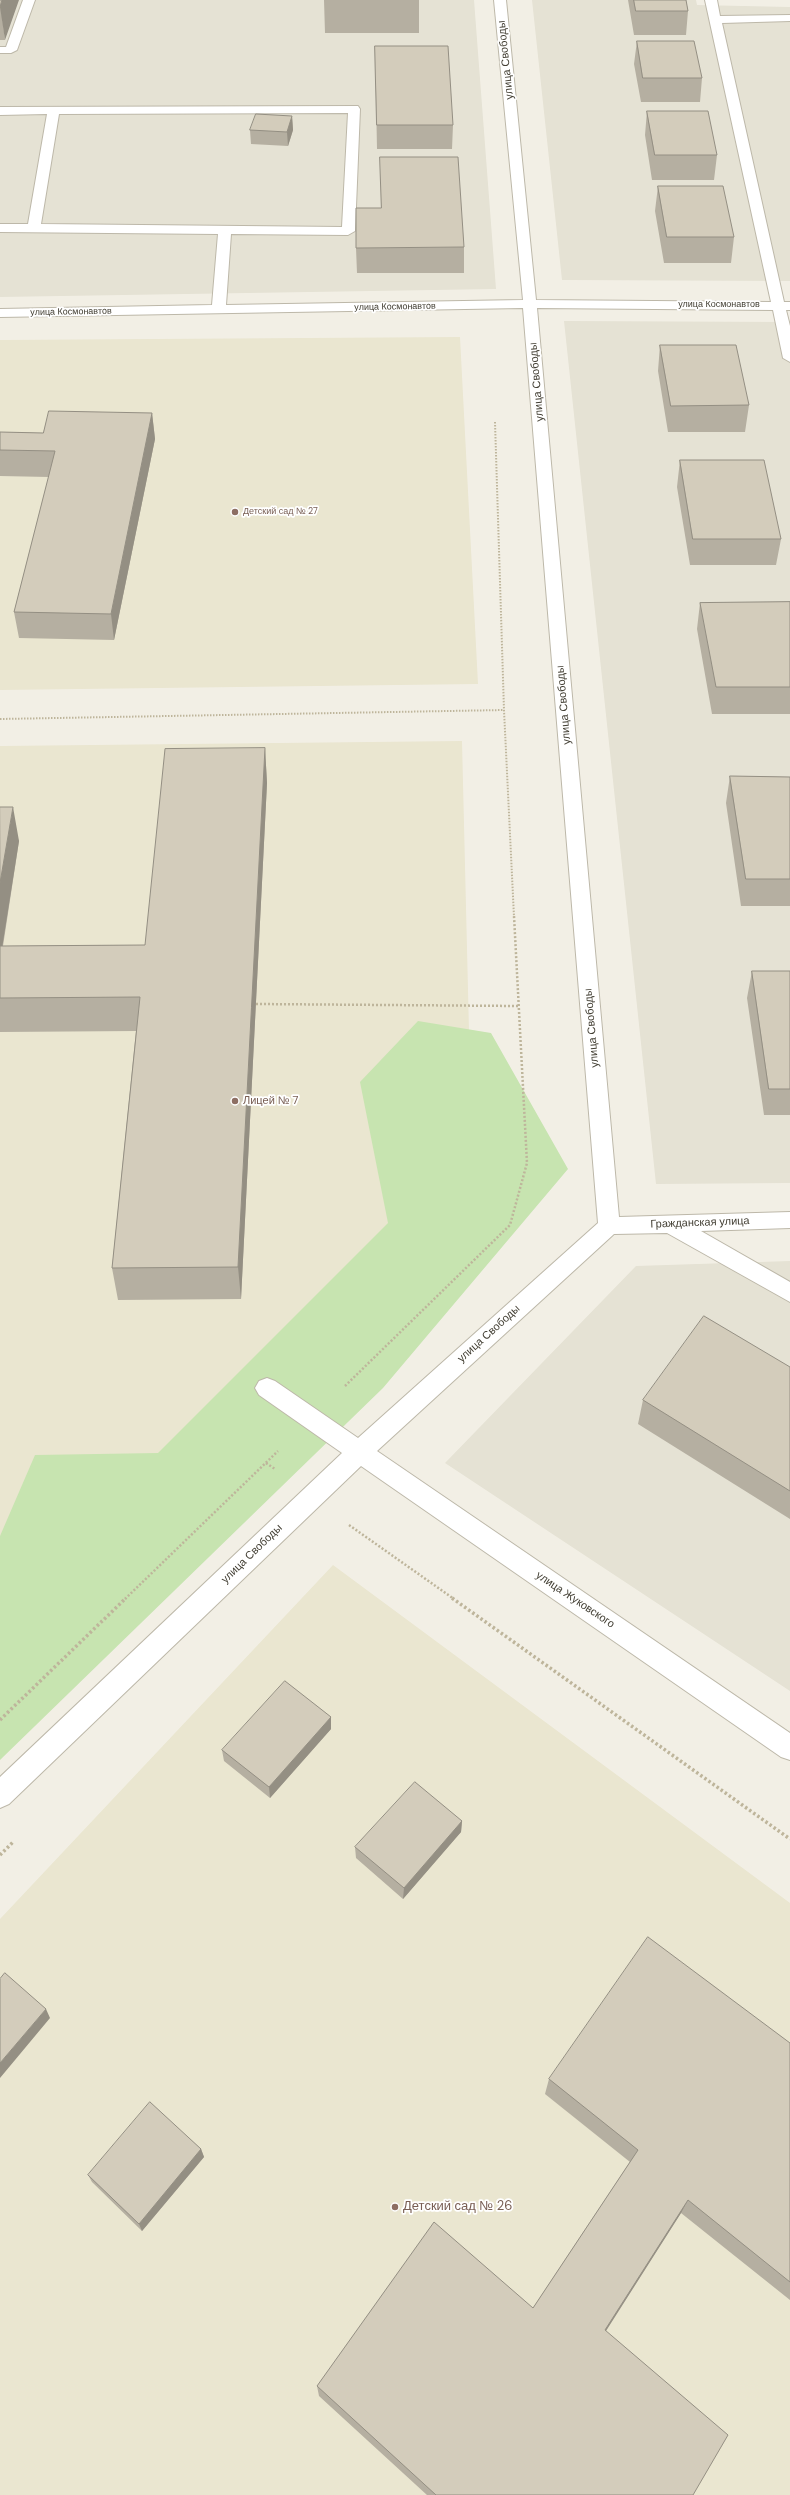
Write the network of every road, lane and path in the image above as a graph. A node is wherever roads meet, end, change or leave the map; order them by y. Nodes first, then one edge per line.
1 (29, 0) edge
2 (500, 0) edge
3 (710, 0) edge
4 (790, 18) edge
5 (715, 20) junction
6 (0, 50) edge
7 (54, 110) junction
8 (0, 111) edge
9 (0, 228) edge
10 (34, 228) junction
11 (225, 230) junction
12 (530, 304) junction
13 (784, 306) edge
14 (219, 310) junction
15 (0, 313) edge
16 (790, 358) edge
17 (495, 416) dead end
18 (504, 710) junction
19 (0, 719) edge
20 (256, 1004) dead end
21 (518, 1006) junction
22 (790, 1220) edge
23 (670, 1224) junction
24 (609, 1226) junction
25 (790, 1293) edge
26 (267, 1388) dead end
27 (312, 1418) junction
28 (359, 1452) junction
29 (266, 1463) junction
30 (311, 1498) junction
31 (0, 1720) edge
32 (790, 1748) edge
33 (0, 1795) edge
34 (790, 1839) edge

1 - 6 street
2 - 12 street, улица Свободы
3 - 5 street
4 - 5 street
5 - 13 street
7 - 8 street
7 - 10 street
7 - 11 street
9 - 10 street
10 - 11 street
11 - 14 street
12 - 13 street, улица Космонавтов
12 - 14 street, улица Космонавтов
12 - 24 street, улица Свободы
13 - 16 street
14 - 15 street, улица Космонавтов
17 - 18 path
18 - 19 path
18 - 21 path
20 - 21 path
21 - 27 path
22 - 23 street, Гражданская улица
23 - 24 street, Гражданская улица
23 - 25 street
24 - 28 street, улица Свободы
26 - 27 street, улица Жуковского
27 - 28 street, улица Жуковского
27 - 29 path
28 - 30 street, улица Свободы
28 - 32 street, улица Жуковского
29 - 30 path
29 - 31 path
30 - 33 street, улица Свободы
30 - 34 path

